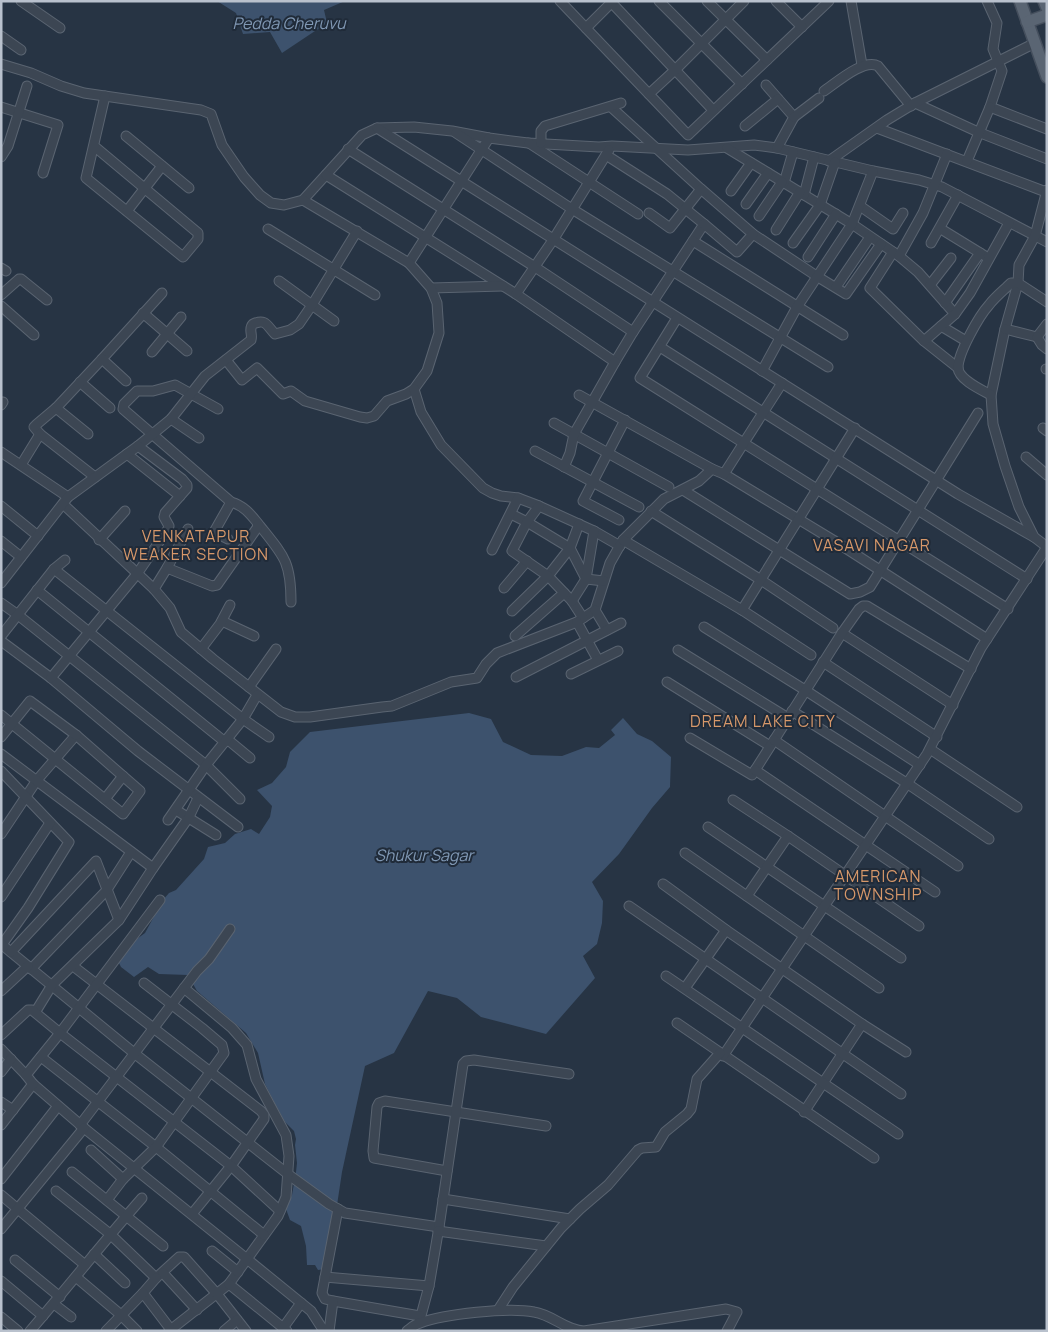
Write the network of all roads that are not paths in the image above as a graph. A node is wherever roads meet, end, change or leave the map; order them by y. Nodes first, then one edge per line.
1 (21, 1) edge
2 (560, 1) edge
3 (659, 1) edge
4 (708, 1) edge
5 (744, 1) edge
6 (776, 1) edge
7 (829, 1) edge
8 (851, 1) edge
9 (988, 1) edge
10 (1020, 1) edge
11 (1044, 1) edge
12 (612, 2) edge
13 (1047, 8) edge
14 (1047, 15) edge
15 (725, 20) junction
16 (1027, 22) junction
17 (802, 27) junction
18 (60, 28) dead end
19 (586, 28) junction
20 (1, 36) edge
21 (701, 43) junction
22 (1035, 43) junction
23 (21, 50) dead end
24 (767, 60) junction
25 (999, 61) junction
26 (1, 64) edge
27 (862, 65) junction
28 (675, 70) junction
29 (1047, 78) edge
30 (742, 84) junction
31 (27, 86) dead end
32 (766, 86) dead end
33 (649, 94) junction
34 (105, 96) junction
35 (778, 99) junction
36 (621, 103) dead end
37 (913, 104) junction
38 (1, 107) edge
39 (611, 107) junction
40 (990, 107) junction
41 (713, 110) junction
42 (19, 113) junction
43 (794, 117) junction
44 (746, 126) dead end
45 (377, 128) junction
46 (877, 128) junction
47 (1047, 129) edge
48 (452, 131) junction
49 (978, 132) junction
50 (688, 135) junction
51 (126, 136) dead end
52 (488, 138) junction
53 (528, 143) junction
54 (541, 144) junction
55 (5, 145) edge
56 (94, 146) junction
57 (612, 146) junction
58 (727, 148) junction
59 (777, 148) junction
60 (348, 149) junction
61 (655, 149) junction
62 (688, 150) junction
63 (482, 151) junction
64 (793, 152) junction
65 (947, 154) junction
66 (606, 155) junction
67 (1, 157) edge
68 (814, 157) junction
69 (1047, 159) edge
70 (967, 161) junction
71 (751, 162) junction
72 (832, 162) junction
73 (162, 166) junction
74 (873, 171) junction
75 (43, 173) dead end
76 (768, 173) junction
77 (326, 175) junction
78 (461, 182) junction
79 (589, 182) junction
80 (783, 182) junction
81 (935, 185) junction
82 (144, 188) junction
83 (189, 188) dead end
84 (701, 189) junction
85 (731, 191) dead end
86 (1046, 191) edge
87 (802, 194) junction
88 (958, 196) junction
89 (303, 200) junction
90 (746, 204) dead end
91 (820, 205) junction
92 (860, 206) junction
93 (443, 208) junction
94 (572, 209) junction
95 (685, 209) junction
96 (127, 211) junction
97 (649, 213) dead end
98 (903, 213) dead end
99 (638, 214) dead end
100 (836, 214) junction
101 (759, 216) dead end
102 (1009, 223) junction
103 (704, 224) junction
104 (852, 224) junction
105 (268, 229) dead end
106 (941, 229) junction
107 (776, 230) dead end
108 (357, 231) junction
109 (753, 234) junction
110 (1034, 236) junction
111 (870, 237) junction
112 (425, 238) junction
113 (553, 240) junction
114 (693, 242) junction
115 (1047, 242) edge
116 (793, 243) dead end
117 (931, 243) dead end
118 (881, 244) junction
119 (980, 253) junction
120 (896, 254) junction
121 (808, 256) dead end
122 (951, 258) dead end
123 (989, 258) junction
124 (409, 263) junction
125 (535, 267) junction
126 (333, 270) junction
127 (672, 272) junction
128 (818, 277) junction
129 (280, 281) dead end
130 (1018, 283) junction
131 (930, 285) junction
132 (503, 286) junction
133 (836, 287) junction
134 (431, 288) junction
135 (162, 293) dead end
136 (516, 294) junction
137 (1, 295) edge
138 (375, 295) dead end
139 (47, 300) dead end
140 (653, 302) junction
141 (1047, 302) edge
142 (945, 303) junction
143 (312, 305) junction
144 (1, 306) edge
145 (797, 307) junction
146 (143, 313) junction
147 (955, 314) junction
148 (181, 317) dead end
149 (678, 318) junction
150 (334, 321) dead end
151 (1047, 324) edge
152 (941, 326) junction
153 (1005, 329) junction
154 (633, 332) junction
155 (167, 333) junction
156 (34, 335) dead end
157 (843, 335) dead end
158 (1037, 337) junction
159 (780, 338) junction
160 (924, 341) junction
161 (966, 341) junction
162 (660, 348) junction
163 (1047, 349) edge
164 (187, 351) dead end
165 (152, 352) dead end
166 (102, 359) junction
167 (226, 360) junction
168 (615, 362) junction
169 (828, 367) dead end
170 (958, 368) junction
171 (762, 371) junction
172 (126, 381) dead end
173 (80, 382) junction
174 (782, 383) junction
175 (414, 389) junction
176 (191, 394) junction
177 (579, 395) dead end
178 (991, 395) junction
179 (592, 402) junction
180 (56, 408) junction
181 (110, 408) dead end
182 (218, 409) dead end
183 (762, 413) junction
184 (993, 418) junction
185 (171, 420) junction
186 (625, 420) junction
187 (554, 423) dead end
188 (855, 428) junction
189 (152, 433) junction
190 (40, 434) junction
191 (88, 434) dead end
192 (574, 434) junction
193 (199, 438) dead end
194 (744, 442) junction
195 (138, 446) junction
196 (535, 451) dead end
197 (1, 452) edge
198 (608, 452) junction
199 (127, 454) junction
200 (837, 458) junction
201 (1026, 458) dead end
202 (21, 466) junction
203 (191, 467) junction
204 (564, 467) junction
205 (712, 469) junction
206 (724, 474) junction
207 (1047, 475) edge
208 (95, 477) junction
209 (182, 480) junction
210 (592, 481) junction
211 (937, 481) junction
212 (669, 487) dead end
213 (817, 489) junction
214 (683, 490) junction
215 (180, 496) junction
216 (518, 498) junction
217 (66, 501) junction
218 (231, 502) junction
219 (1, 506) edge
220 (539, 506) junction
221 (639, 507) dead end
222 (125, 510) dead end
223 (651, 511) junction
224 (918, 512) junction
225 (511, 514) junction
226 (797, 519) junction
227 (619, 520) dead end
228 (528, 522) junction
229 (258, 524) junction
230 (579, 524) junction
231 (188, 529) dead end
232 (594, 531) junction
233 (38, 536) junction
234 (1034, 537) junction
235 (100, 540) junction
236 (228, 540) dead end
237 (1, 541) edge
238 (900, 541) junction
239 (621, 543) junction
240 (1047, 547) edge
241 (570, 548) junction
242 (492, 550) dead end
243 (779, 550) junction
244 (21, 558) junction
245 (65, 560) dead end
246 (527, 561) junction
247 (167, 568) junction
248 (54, 569) junction
249 (880, 571) junction
250 (138, 574) junction
251 (548, 576) junction
252 (586, 579) junction
253 (1027, 579) junction
254 (2, 580) edge
255 (761, 580) junction
256 (604, 581) junction
257 (504, 588) dead end
258 (154, 589) junction
259 (37, 590) junction
260 (564, 593) junction
261 (572, 601) junction
262 (291, 602) dead end
263 (1, 603) edge
264 (230, 606) dead end
265 (1008, 609) junction
266 (106, 610) junction
267 (596, 610) junction
268 (742, 610) junction
269 (512, 611) dead end
270 (18, 614) junction
271 (580, 620) junction
272 (222, 621) junction
273 (621, 623) dead end
274 (704, 627) dead end
275 (833, 628) dead end
276 (607, 630) junction
277 (89, 632) junction
278 (842, 633) junction
279 (1, 636) edge
280 (254, 636) dead end
281 (515, 636) dead end
282 (987, 639) junction
283 (1, 641) edge
284 (588, 641) junction
285 (201, 649) junction
286 (276, 649) dead end
287 (678, 650) dead end
288 (618, 651) dead end
289 (811, 655) dead end
290 (69, 656) junction
291 (598, 660) junction
292 (823, 662) junction
293 (971, 669) junction
294 (571, 674) dead end
295 (516, 677) dead end
296 (51, 678) junction
297 (667, 682) dead end
298 (249, 687) junction
299 (805, 690) junction
300 (257, 695) junction
301 (953, 705) junction
302 (1, 714) edge
303 (790, 715) junction
304 (243, 718) junction
305 (12, 723) junction
306 (76, 735) junction
307 (1, 737) edge
308 (269, 737) dead end
309 (937, 737) junction
310 (690, 738) dead end
311 (226, 741) junction
312 (772, 743) junction
313 (930, 748) junction
314 (1, 754) edge
315 (56, 758) junction
316 (250, 758) dead end
317 (206, 765) junction
318 (920, 765) junction
319 (755, 770) junction
320 (1, 771) edge
321 (123, 776) junction
322 (37, 780) junction
323 (908, 784) junction
324 (189, 790) junction
325 (26, 798) junction
326 (198, 798) junction
327 (105, 799) junction
328 (240, 799) dead end
329 (733, 800) dead end
330 (1017, 807) dead end
331 (176, 810) junction
332 (886, 816) junction
333 (189, 817) junction
334 (168, 820) dead end
335 (50, 823) junction
336 (708, 826) dead end
337 (238, 827) dead end
338 (1, 834) edge
339 (216, 835) dead end
340 (788, 836) junction
341 (989, 839) dead end
342 (866, 845) junction
343 (131, 852) junction
344 (685, 853) dead end
345 (958, 866) dead end
346 (768, 867) junction
347 (153, 868) junction
348 (846, 875) junction
349 (663, 884) dead end
350 (106, 891) junction
351 (935, 892) dead end
352 (747, 896) junction
353 (1, 897) edge
354 (160, 900) dead end
355 (629, 906) dead end
356 (825, 906) junction
357 (119, 920) junction
358 (919, 926) dead end
359 (230, 929) dead end
360 (726, 930) junction
361 (804, 936) junction
362 (2, 945) edge
363 (11, 952) junction
364 (901, 958) dead end
365 (706, 959) junction
366 (73, 966) junction
367 (29, 967) junction
368 (783, 968) junction
369 (666, 976) dead end
370 (144, 983) dead end
371 (97, 985) junction
372 (187, 985) junction
373 (52, 986) junction
374 (685, 988) junction
375 (878, 988) dead end
376 (1, 991) edge
377 (763, 998) junction
378 (172, 1004) junction
379 (80, 1009) junction
380 (36, 1011) junction
381 (677, 1023) dead end
382 (862, 1024) junction
383 (153, 1028) junction
384 (742, 1028) junction
385 (60, 1032) junction
386 (1, 1035) edge
387 (1, 1049) edge
388 (906, 1052) dead end
389 (134, 1053) junction
390 (722, 1055) junction
391 (843, 1055) junction
392 (41, 1057) junction
393 (11, 1059) junction
394 (1, 1072) edge
395 (210, 1073) junction
396 (569, 1074) dead end
397 (26, 1076) junction
398 (116, 1077) junction
399 (823, 1083) junction
400 (33, 1084) junction
401 (901, 1094) dead end
402 (191, 1097) junction
403 (1, 1102) edge
404 (97, 1102) junction
405 (58, 1106) junction
406 (13, 1110) junction
407 (456, 1112) junction
408 (804, 1112) junction
409 (174, 1122) junction
410 (1, 1125) edge
411 (546, 1126) dead end
412 (82, 1127) junction
413 (898, 1134) dead end
414 (247, 1142) junction
415 (156, 1146) junction
416 (91, 1150) dead end
417 (874, 1158) dead end
418 (231, 1166) junction
419 (134, 1169) junction
420 (447, 1171) junction
421 (72, 1172) dead end
422 (289, 1175) junction
423 (1, 1179) edge
424 (124, 1180) junction
425 (56, 1191) dead end
426 (211, 1192) junction
427 (1, 1195) edge
428 (142, 1198) dead end
429 (443, 1199) junction
430 (107, 1200) junction
431 (18, 1208) junction
432 (338, 1209) junction
433 (280, 1211) junction
434 (192, 1214) junction
435 (126, 1216) junction
436 (570, 1219) junction
437 (1, 1229) edge
438 (439, 1229) junction
439 (110, 1234) junction
440 (264, 1235) junction
441 (163, 1246) dead end
442 (546, 1246) junction
443 (212, 1251) dead end
444 (94, 1254) junction
445 (248, 1259) junction
446 (15, 1260) dead end
447 (85, 1265) junction
448 (238, 1272) junction
449 (160, 1276) junction
450 (76, 1277) junction
451 (325, 1277) junction
452 (1, 1281) edge
453 (125, 1283) dead end
454 (229, 1284) junction
455 (428, 1286) junction
456 (143, 1293) junction
457 (217, 1294) junction
458 (57, 1300) junction
459 (333, 1301) junction
460 (301, 1303) junction
461 (197, 1310) junction
462 (498, 1310) junction
463 (121, 1315) junction
464 (43, 1316) junction
465 (1, 1317) edge
466 (72, 1317) dead end
467 (237, 1320) junction
468 (420, 1320) junction
469 (34, 1329) edge
470 (285, 1329) edge
471 (170, 1330) edge
472 (18, 1331) edge
473 (106, 1331) edge
474 (137, 1331) edge
475 (224, 1331) edge
476 (246, 1331) edge
477 (329, 1331) edge
478 (407, 1331) edge
479 (727, 1331) edge

1 - 18 street
2 - 19 street
3 - 21 street
4 - 15 street
5 - 15 street
6 - 17 street
7 - 17 street
8 - 27 street
9 - 25 street
10 - 16 main road
11 - 13 main road
12 - 19 street
12 - 28 street
14 - 16 main road
15 - 21 street
15 - 24 street
16 - 22 main road
17 - 24 street
19 - 33 street
20 - 23 street
21 - 28 street
21 - 30 street
22 - 25 street
22 - 29 main road
24 - 30 street
25 - 37 street
25 - 40 street
26 - 34 street
27 - 37 street
27 - 43 street
28 - 33 street
28 - 41 street
30 - 41 street
31 - 42 street
32 - 35 street
33 - 50 street
34 - 56 street
34 - 89 street
35 - 43 street
35 - 44 street
36 - 39 street
37 - 46 street
37 - 49 street
38 - 42 street
39 - 54 street
39 - 61 street
40 - 47 street
40 - 49 street
41 - 50 street
42 - 55 street
42 - 75 street
43 - 59 street
45 - 48 street
45 - 60 street
45 - 78 street
46 - 65 street
46 - 72 street
48 - 52 street
48 - 63 street
49 - 69 street
49 - 70 street
50 - 62 street
51 - 73 street
52 - 53 street
52 - 63 street
53 - 54 street
53 - 79 street
54 - 57 street
55 - 67 street
56 - 82 street
56 - 96 street
57 - 61 street
57 - 66 street
58 - 59 street
58 - 62 street
58 - 71 street
59 - 64 street
60 - 77 street
60 - 93 street
61 - 62 street
61 - 84 street
63 - 78 street
63 - 94 street
64 - 68 street
64 - 80 street
65 - 70 street
65 - 81 street
66 - 79 street
66 - 95 street
68 - 72 street
68 - 87 street
70 - 86 street
71 - 76 street
71 - 85 street
72 - 74 street
72 - 91 street
73 - 82 street
73 - 83 street
74 - 81 street
74 - 92 street
76 - 80 street
76 - 90 street
77 - 89 street
77 - 112 street
78 - 93 street
78 - 113 street
79 - 94 street
79 - 99 street
80 - 87 street
80 - 101 street
81 - 88 street
81 - 120 street
82 - 96 street
82 - 96 street
84 - 95 street
84 - 109 street
86 - 110 street
87 - 91 street
87 - 107 street
88 - 102 street
88 - 106 street
89 - 108 street
91 - 100 street
91 - 116 street
92 - 98 street
92 - 104 street
93 - 112 street
93 - 125 street
94 - 113 street
94 - 127 street
95 - 97 street
95 - 103 street
100 - 104 street
100 - 121 street
102 - 110 street
102 - 123 street
103 - 109 street
103 - 114 street
104 - 111 street
104 - 128 street
105 - 126 street
106 - 117 street
106 - 119 street
108 - 124 street
108 - 126 street
109 - 128 street
110 - 115 street
110 - 130 street
111 - 118 street
111 - 133 street
112 - 124 street
112 - 132 street
113 - 125 street
113 - 140 street
114 - 127 street
114 - 145 street
118 - 120 street
118 - 133 street
119 - 123 street
119 - 142 street
120 - 131 street
120 - 160 street
122 - 131 street
123 - 147 street
124 - 134 street
125 - 136 street
125 - 154 street
126 - 138 street
126 - 143 street
127 - 140 street
127 - 159 street
128 - 133 street
128 - 145 street
129 - 143 street
130 - 141 street
130 - 153 street
130 - 161 street
131 - 142 street
132 - 134 street
132 - 136 street
134 - 175 street
135 - 146 street
136 - 168 street
137 - 139 street
140 - 149 street
140 - 154 street
142 - 147 street
143 - 150 street
143 - 167 street
144 - 156 street
145 - 157 street
145 - 159 street
146 - 155 street
146 - 166 street
147 - 152 street
148 - 155 street
149 - 162 street
149 - 171 street
151 - 158 street
152 - 160 street
152 - 161 street
153 - 158 street
153 - 178 street
154 - 168 street
155 - 164 street
155 - 165 street
158 - 163 street
159 - 169 street
159 - 171 street
160 - 170 street
161 - 170 street
162 - 183 street
162 - 194 street
166 - 172 street
166 - 173 street
167 - 175 street
167 - 176 street
168 - 179 street
170 - 178 street
171 - 174 street
173 - 180 street
173 - 181 street
174 - 183 street
174 - 188 street
175 - 216 street
176 - 182 street
176 - 185 street
176 - 189 street
177 - 179 street
178 - 184 street
179 - 186 street
179 - 192 street
180 - 190 street
180 - 191 street
183 - 194 street
183 - 200 street
184 - 211 street
184 - 234 street
185 - 189 street
185 - 193 street
186 - 198 street
186 - 205 street
187 - 192 street
188 - 200 street
188 - 211 street
189 - 195 street
189 - 203 street
190 - 202 street
190 - 208 street
192 - 198 street
192 - 204 street
194 - 206 street
194 - 213 street
195 - 199 street
195 - 209 street
196 - 204 street
197 - 202 street
198 - 210 street
198 - 212 street
199 - 208 street
199 - 215 street
200 - 213 street
200 - 224 street
201 - 207 street
202 - 217 street
203 - 209 street
203 - 218 street
204 - 210 street
205 - 206 street
205 - 214 street
206 - 226 street
208 - 217 street
209 - 215 street
210 - 221 street
210 - 227 street
211 - 224 street
211 - 234 street
213 - 226 street
213 - 238 street
214 - 223 street
214 - 243 street
215 - 250 street
216 - 220 street
216 - 225 street
217 - 233 street
217 - 235 street
218 - 229 street
218 - 236 street
219 - 233 street
220 - 228 street
220 - 230 street
222 - 235 street
223 - 239 street
223 - 255 street
224 - 238 street
224 - 253 street
225 - 228 street
225 - 242 street
226 - 243 street
226 - 249 street
228 - 241 street
228 - 246 street
229 - 247 street
229 - 262 street
230 - 232 street
230 - 241 street
231 - 247 street
232 - 239 street
232 - 252 street
233 - 244 street
234 - 240 street
235 - 250 street
237 - 244 street
238 - 249 street
238 - 265 street
239 - 256 street
239 - 268 street
240 - 253 street
241 - 251 street
241 - 252 street
243 - 249 street
243 - 255 street
244 - 254 street
245 - 248 street
246 - 251 street
246 - 257 street
247 - 258 street
248 - 259 street
248 - 266 street
249 - 282 street
250 - 258 street
250 - 266 street
251 - 260 street
251 - 269 street
252 - 256 street
252 - 261 street
253 - 265 street
255 - 268 street
255 - 275 street
256 - 267 street
258 - 285 street
259 - 270 street
259 - 277 street
260 - 261 street
260 - 281 street
261 - 271 street
263 - 270 street
264 - 272 street
265 - 282 street
266 - 277 street
266 - 304 street
267 - 271 street
267 - 276 street
268 - 289 street
270 - 279 street
270 - 290 street
271 - 284 street
271 - 300 street
272 - 280 street
272 - 285 street
273 - 276 street
274 - 299 street
276 - 284 street
277 - 290 street
277 - 311 street
278 - 292 street
278 - 293 street
278 - 301 street
282 - 293 street
283 - 296 street
284 - 291 street
284 - 295 street
285 - 298 street
286 - 298 street
287 - 303 street
288 - 291 street
290 - 296 street
290 - 317 street
291 - 294 street
292 - 299 street
292 - 309 street
293 - 301 street
296 - 324 street
297 - 312 street
298 - 300 street
299 - 303 street
299 - 318 street
300 - 304 street
301 - 309 street
302 - 305 street
303 - 312 street
303 - 323 street
304 - 308 street
304 - 311 street
305 - 306 street
305 - 307 street
305 - 315 street
306 - 315 street
306 - 321 street
309 - 313 street
310 - 319 street
311 - 316 street
311 - 317 street
312 - 319 street
312 - 332 street
313 - 318 street
313 - 330 street
314 - 322 street
315 - 322 street
315 - 327 street
317 - 324 street
317 - 328 street
318 - 323 street
319 - 342 street
320 - 325 street
321 - 327 street
321 - 327 street
322 - 325 street
322 - 343 street
323 - 332 street
323 - 341 street
324 - 326 street
324 - 331 street
325 - 335 street
325 - 338 street
326 - 333 street
326 - 337 street
329 - 340 street
331 - 333 street
331 - 334 street
332 - 342 street
332 - 345 street
333 - 339 street
333 - 347 street
335 - 353 street
335 - 362 street
336 - 346 street
340 - 346 street
340 - 348 street
342 - 348 street
342 - 351 street
343 - 347 street
343 - 350 street
344 - 352 street
346 - 352 street
346 - 356 street
347 - 357 street
348 - 356 street
348 - 358 street
349 - 360 street
350 - 357 street
350 - 363 street
350 - 367 street
352 - 361 street
354 - 371 street
355 - 365 street
356 - 361 street
356 - 364 street
357 - 366 street
359 - 372 street
360 - 365 street
360 - 368 street
361 - 368 street
361 - 375 street
362 - 363 street
363 - 367 street
365 - 374 street
365 - 377 street
366 - 371 street
366 - 373 street
367 - 373 street
367 - 376 street
368 - 377 street
368 - 382 street
369 - 374 street
370 - 378 street
371 - 379 street
371 - 383 street
372 - 378 street
372 - 422 street
373 - 379 street
373 - 380 street
374 - 384 street
377 - 384 street
377 - 391 street
378 - 383 street
378 - 395 street
379 - 385 street
379 - 389 street
380 - 385 street
380 - 386 street
381 - 390 street
382 - 388 street
382 - 391 street
383 - 389 street
383 - 395 street
384 - 390 street
384 - 399 street
385 - 392 street
385 - 398 street
387 - 393 street
389 - 398 street
389 - 402 street
390 - 408 street
390 - 436 street
391 - 399 street
391 - 401 street
392 - 397 street
392 - 404 street
393 - 394 street
393 - 397 street
395 - 402 street
395 - 414 street
396 - 407 street
397 - 400 street
398 - 404 street
398 - 409 street
399 - 408 street
399 - 413 street
400 - 405 street
400 - 406 street
402 - 409 street
402 - 414 street
403 - 406 street
404 - 412 street
404 - 415 street
405 - 412 street
405 - 423 street
406 - 410 street
407 - 411 street
407 - 420 street
407 - 420 street
408 - 417 street
409 - 415 street
409 - 418 street
412 - 419 street
412 - 431 street
414 - 418 street
414 - 422 street
415 - 419 street
415 - 426 street
416 - 424 street
418 - 426 street
418 - 433 street
419 - 424 street
419 - 434 street
420 - 429 street
421 - 430 street
422 - 432 street
422 - 433 street
424 - 430 street
425 - 439 street
426 - 434 street
426 - 440 street
427 - 431 street
428 - 435 street
429 - 436 street
429 - 438 street
430 - 435 street
431 - 437 street
431 - 447 street
432 - 438 street
432 - 451 street
433 - 440 street
434 - 445 street
435 - 439 street
435 - 441 street
436 - 442 street
438 - 442 street
438 - 455 street
439 - 444 street
439 - 449 street
440 - 445 street
442 - 462 street
443 - 448 street
444 - 447 street
444 - 453 street
445 - 448 street
445 - 460 street
446 - 458 street
447 - 450 street
448 - 454 street
449 - 456 street
449 - 457 street
449 - 461 street
450 - 458 street
450 - 463 street
451 - 455 street
451 - 459 street
452 - 464 street
454 - 457 street
454 - 470 street
455 - 468 street
456 - 463 street
456 - 471 street
457 - 461 street
457 - 467 street
458 - 464 street
458 - 466 street
459 - 468 street
459 - 477 street
460 - 470 street
460 - 477 street
461 - 471 street
462 - 468 street
462 - 479 street
463 - 473 street
463 - 474 street
464 - 469 street
465 - 472 street
467 - 475 street
467 - 476 street
468 - 478 street

